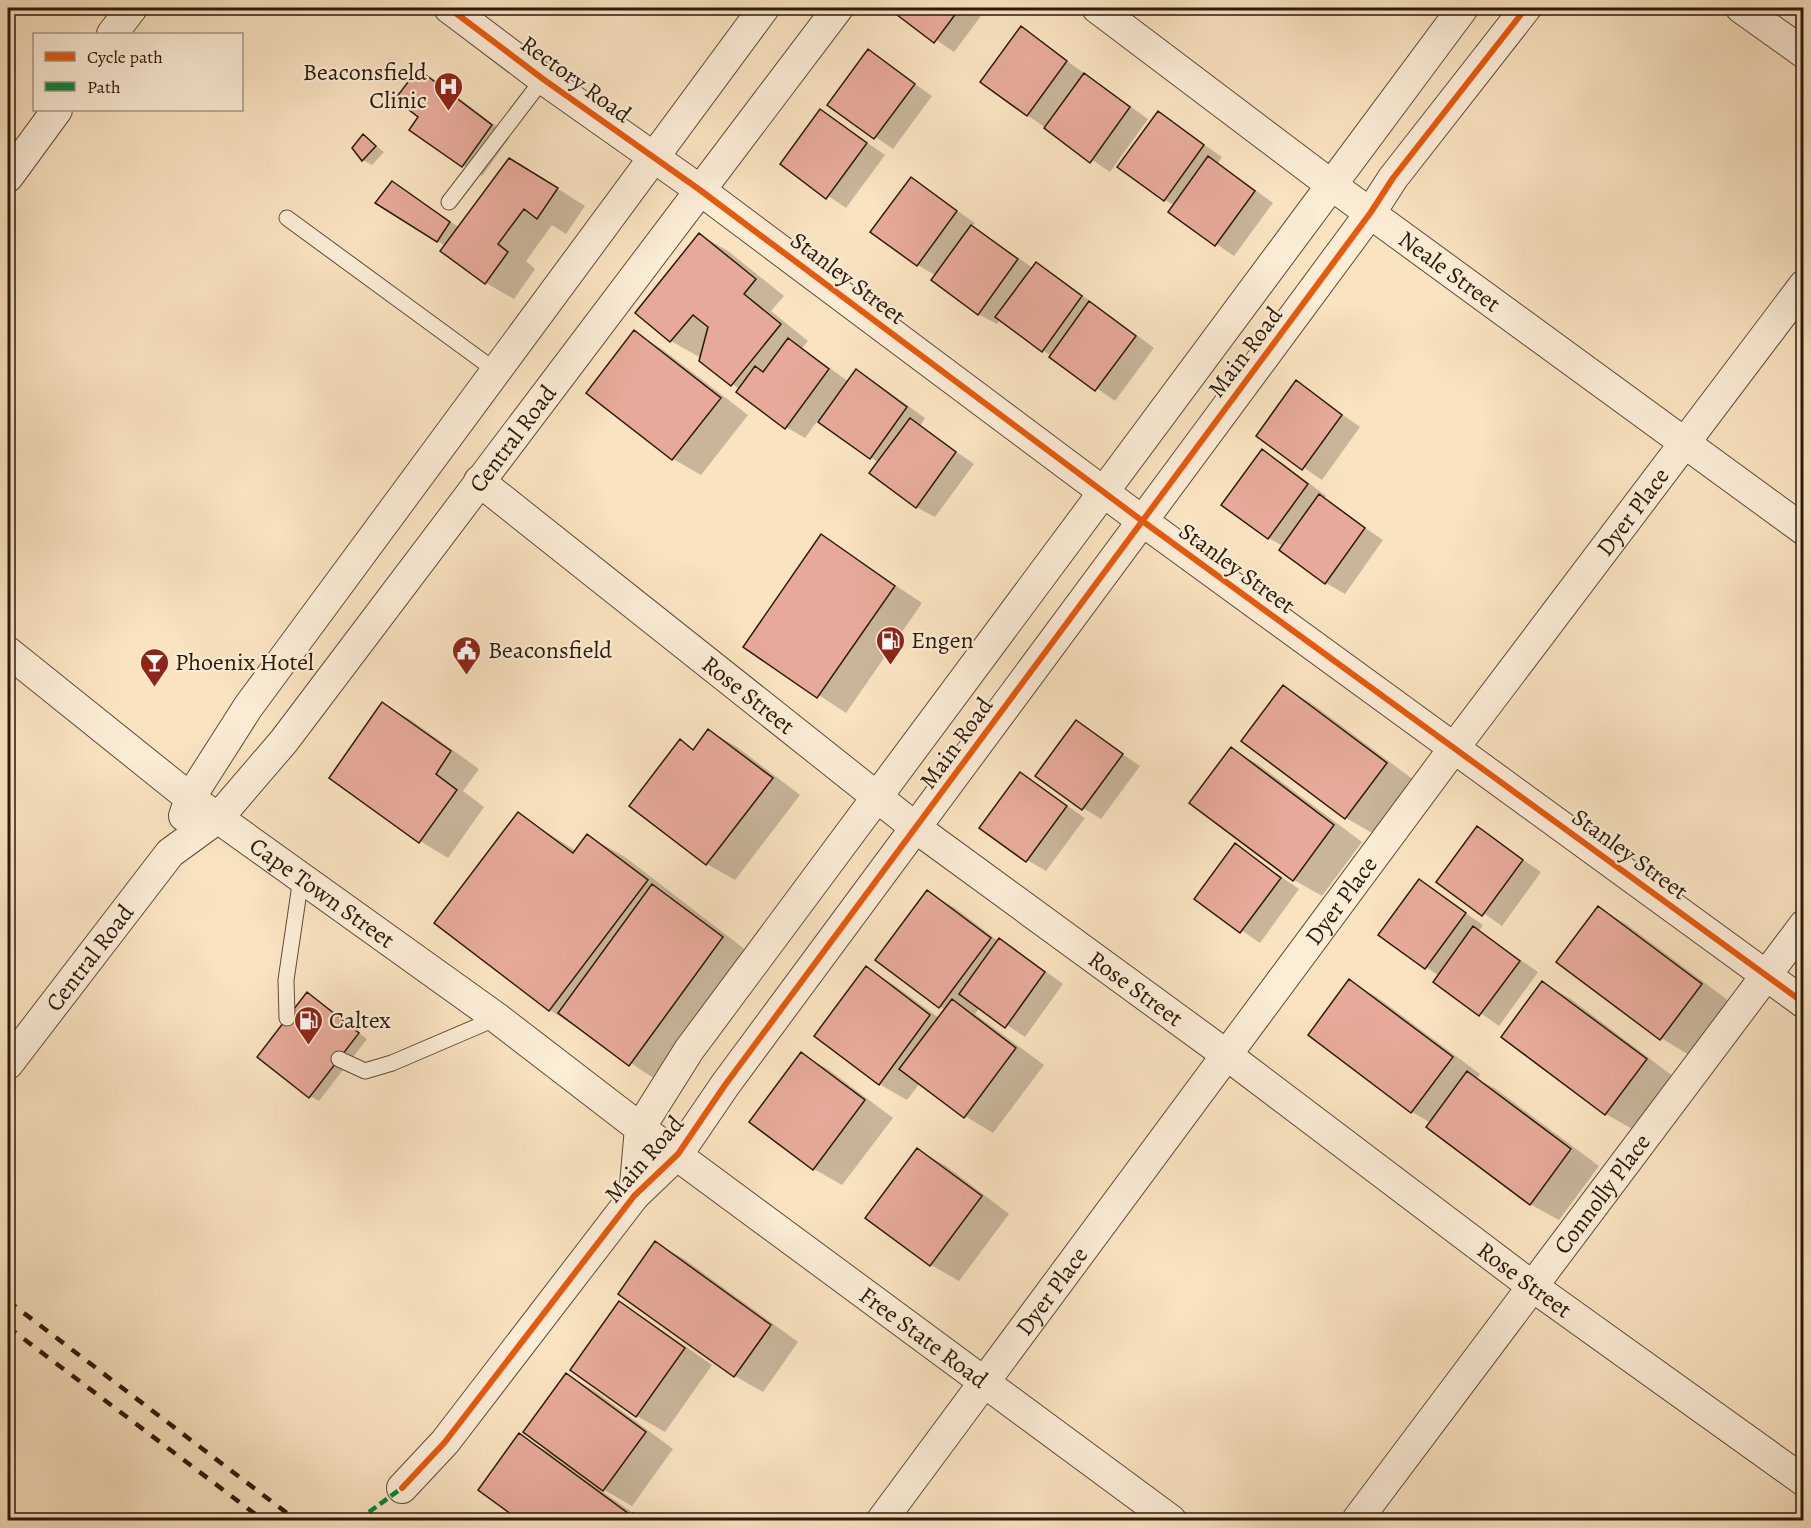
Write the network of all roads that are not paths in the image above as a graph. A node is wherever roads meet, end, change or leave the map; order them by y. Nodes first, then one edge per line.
1 (132, 8) edge
2 (449, 8) edge
3 (764, 8) edge
4 (838, 8) edge
5 (1097, 8) edge
6 (1463, 8) edge
7 (1526, 8) edge
8 (1741, 8) edge
9 (113, 33) edge
10 (1803, 53) edge
11 (543, 79) junction
12 (56, 111) edge
13 (654, 156) junction
14 (11, 166) edge
15 (1330, 184) junction
16 (700, 189) junction
17 (449, 202) dead end
18 (1371, 212) junction
19 (287, 218) dead end
20 (1803, 285) edge
21 (496, 371) junction
22 (1685, 443) junction
23 (478, 481) junction
24 (1105, 492) junction
25 (1141, 520) junction
26 (1803, 530) edge
27 (8, 652) edge
28 (1454, 748) junction
29 (876, 795) junction
30 (190, 798) junction
31 (218, 818) junction
32 (916, 828) junction
33 (170, 853) junction
34 (301, 878) junction
35 (1803, 925) edge
36 (1767, 976) junction
37 (1803, 1003) edge
38 (287, 1018) dead end
39 (497, 1018) junction
40 (1228, 1056) junction
41 (339, 1059) dead end
42 (8, 1064) edge
43 (640, 1128) junction
44 (678, 1154) junction
45 (634, 1196) junction
46 (1532, 1286) junction
47 (985, 1382) junction
48 (1803, 1481) edge
49 (402, 1488) dead end
50 (882, 1521) edge
51 (1171, 1521) edge
52 (1357, 1521) edge

1 - 9 street
2 - 11 street, Rectory Road
3 - 13 street, Central Road
4 - 16 street, Central Road
5 - 15 street, Neale Street
6 - 15 street, Main Road
7 - 18 street, Main Road
8 - 10 street
11 - 13 street, Rectory Road
11 - 17 lane
12 - 14 street
13 - 16 street, Stanley Street
13 - 21 street, Central Road
15 - 18 street, Neale Street
15 - 24 street, Main Road
16 - 23 street, Central Road
16 - 24 street, Stanley Street
18 - 22 street, Neale Street
18 - 25 street, Main Road
19 - 21 lane
20 - 22 street, Dyer Place
21 - 30 street, Central Road
22 - 26 street, Neale Street
22 - 28 street, Dyer Place
23 - 29 street, Rose Street
23 - 31 street, Central Road
24 - 25 street, Stanley Street
24 - 29 street, Main Road
25 - 28 street, Stanley Street
25 - 32 street, Main Road
27 - 30 street, Cape Town Street
28 - 36 street, Stanley Street
28 - 40 street, Dyer Place
29 - 32 street, Rose Street
29 - 43 street, Main Road
30 - 31 street, Cape Town Street
30 - 33 street, Central Road
31 - 33 street, Central Road
31 - 34 street, Cape Town Street
32 - 40 street, Rose Street
32 - 44 street, Main Road
33 - 42 street, Central Road
34 - 38 lane
34 - 39 street, Cape Town Street
35 - 36 street, Connolly Place
36 - 37 street, Stanley Street
36 - 46 street, Connolly Place
39 - 41 lane
39 - 43 street, Cape Town Street
40 - 46 street, Rose Street
40 - 47 street, Dyer Place
43 - 44 street, Free State Road
43 - 45 street, Main Road
44 - 45 street, Main Road
44 - 47 street, Free State Road
45 - 49 street, Main Road
46 - 48 street, Rose Street
46 - 52 street, Connolly Place
47 - 50 street, Dyer Place
47 - 51 street, Free State Road

